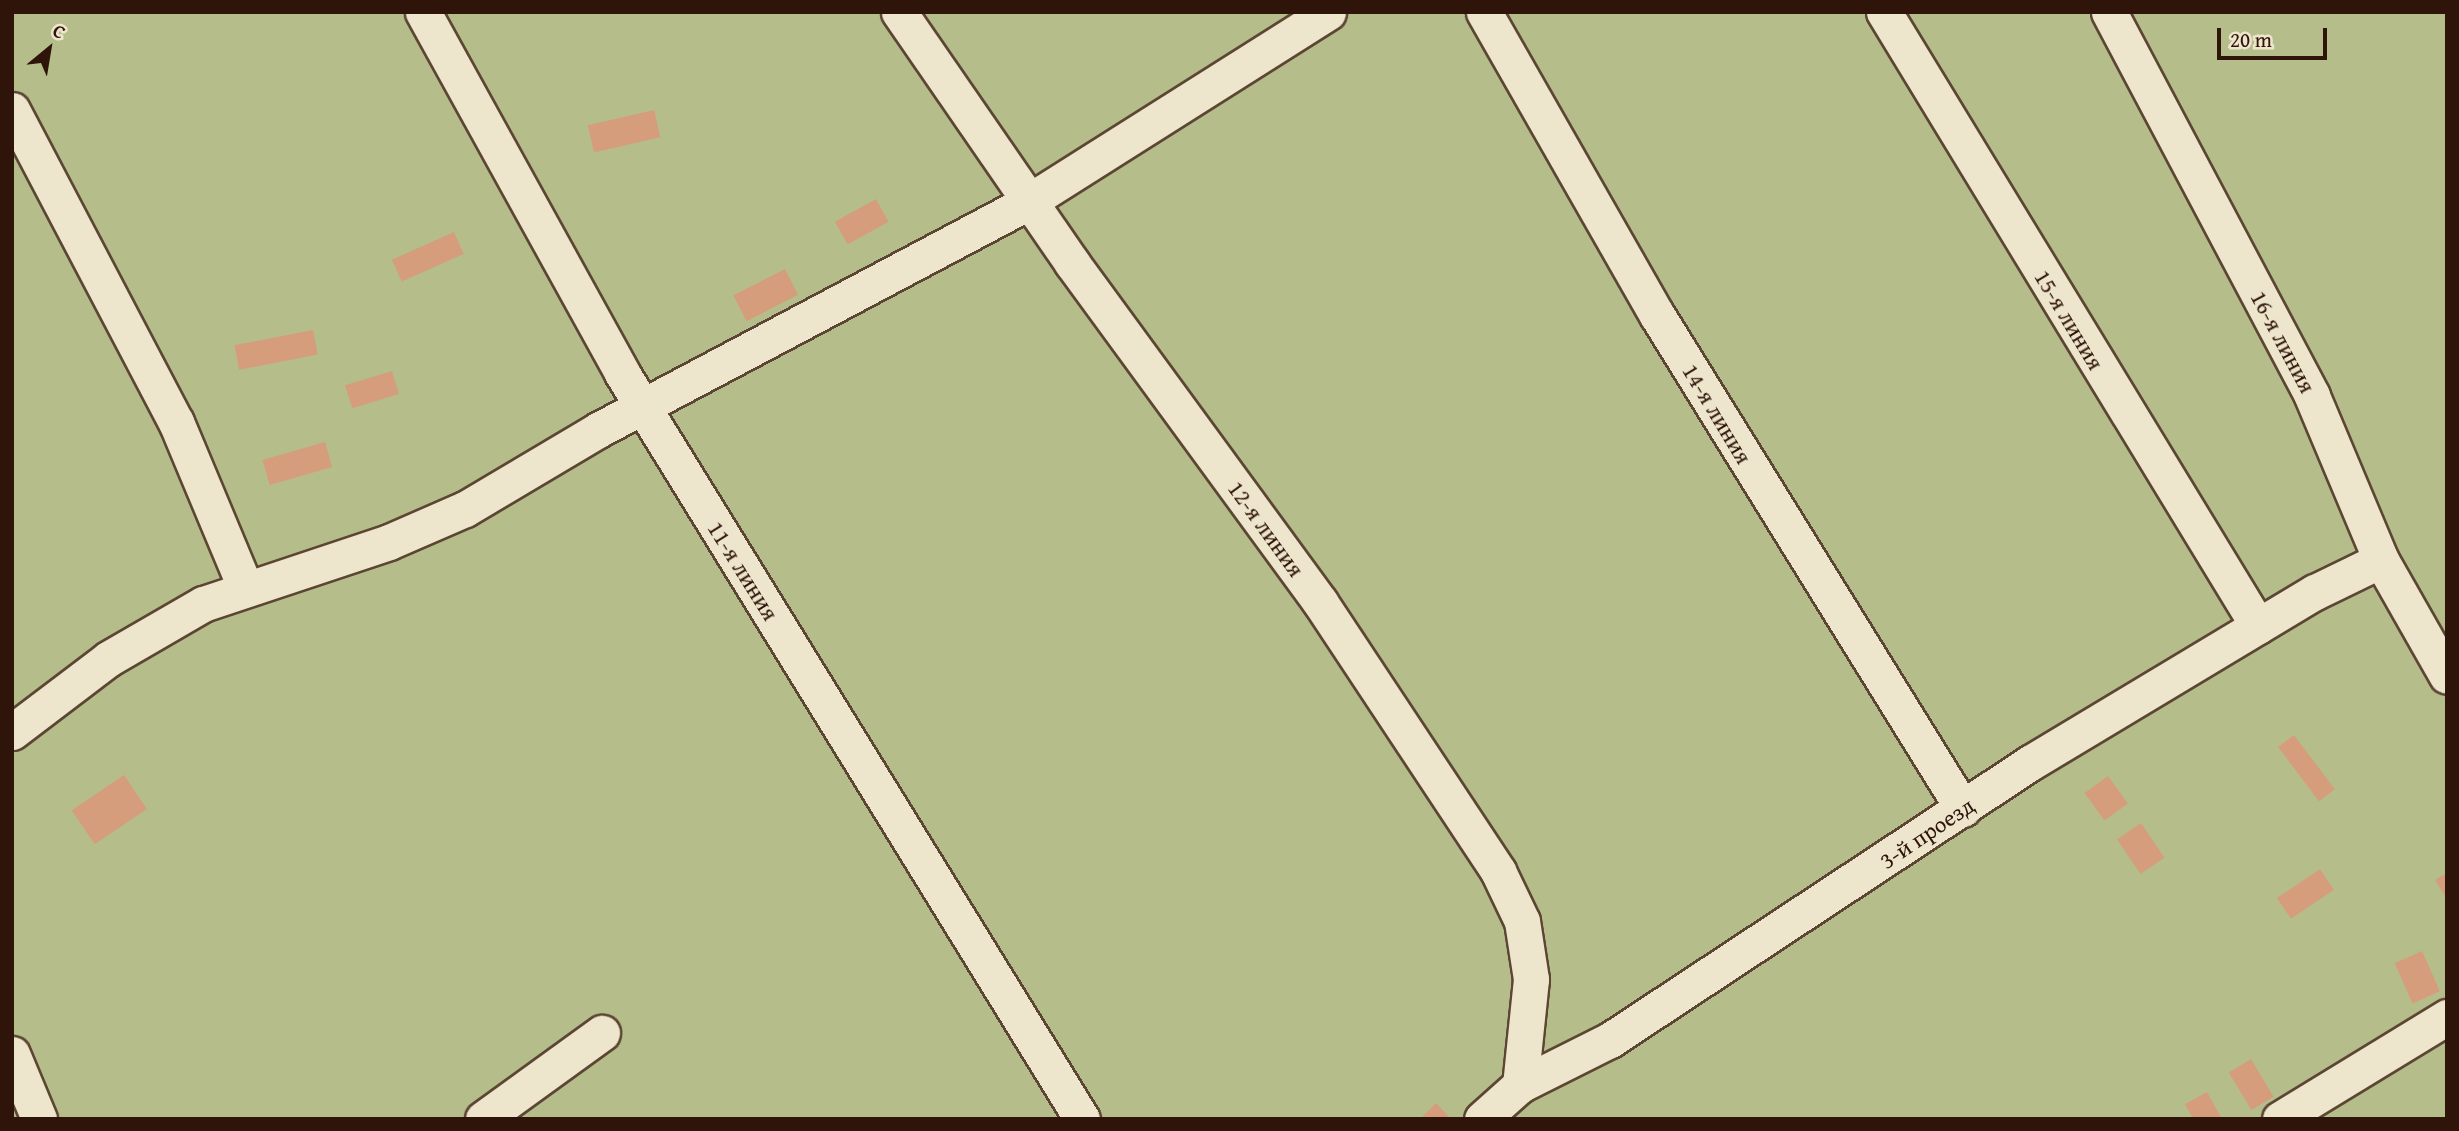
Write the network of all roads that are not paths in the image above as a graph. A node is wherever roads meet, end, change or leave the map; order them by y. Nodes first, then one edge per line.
1 (423, 12) edge
2 (899, 12) edge
3 (1328, 12) edge
4 (1484, 12) edge
5 (1884, 12) edge
6 (2109, 12) edge
7 (12, 110) edge
8 (1028, 202) junction
9 (643, 407) junction
10 (2381, 560) junction
11 (245, 587) junction
12 (2258, 626) junction
13 (2447, 676) edge
14 (12, 732) edge
15 (1963, 809) junction
16 (2447, 1017) edge
17 (602, 1033) dead end
18 (12, 1054) edge
19 (1520, 1085) junction
20 (39, 1119) edge
21 (483, 1119) edge
22 (1082, 1119) edge
23 (1482, 1119) edge
24 (2280, 1119) edge

1 - 9 street, 11-я линия
2 - 8 street, 12-я линия
3 - 8 street
4 - 15 street, 14-я линия
5 - 12 street, 15-я линия
6 - 10 street, 16-я линия
7 - 11 street
8 - 9 street
8 - 19 street, 12-я линия
9 - 11 street
9 - 22 street, 11-я линия
10 - 12 street, 3-й проезд
10 - 13 street, 16-я линия
11 - 14 street
12 - 15 street, 3-й проезд
15 - 19 street, 3-й проезд
16 - 24 street
17 - 21 street
18 - 20 street
19 - 23 street, 3-й проезд

